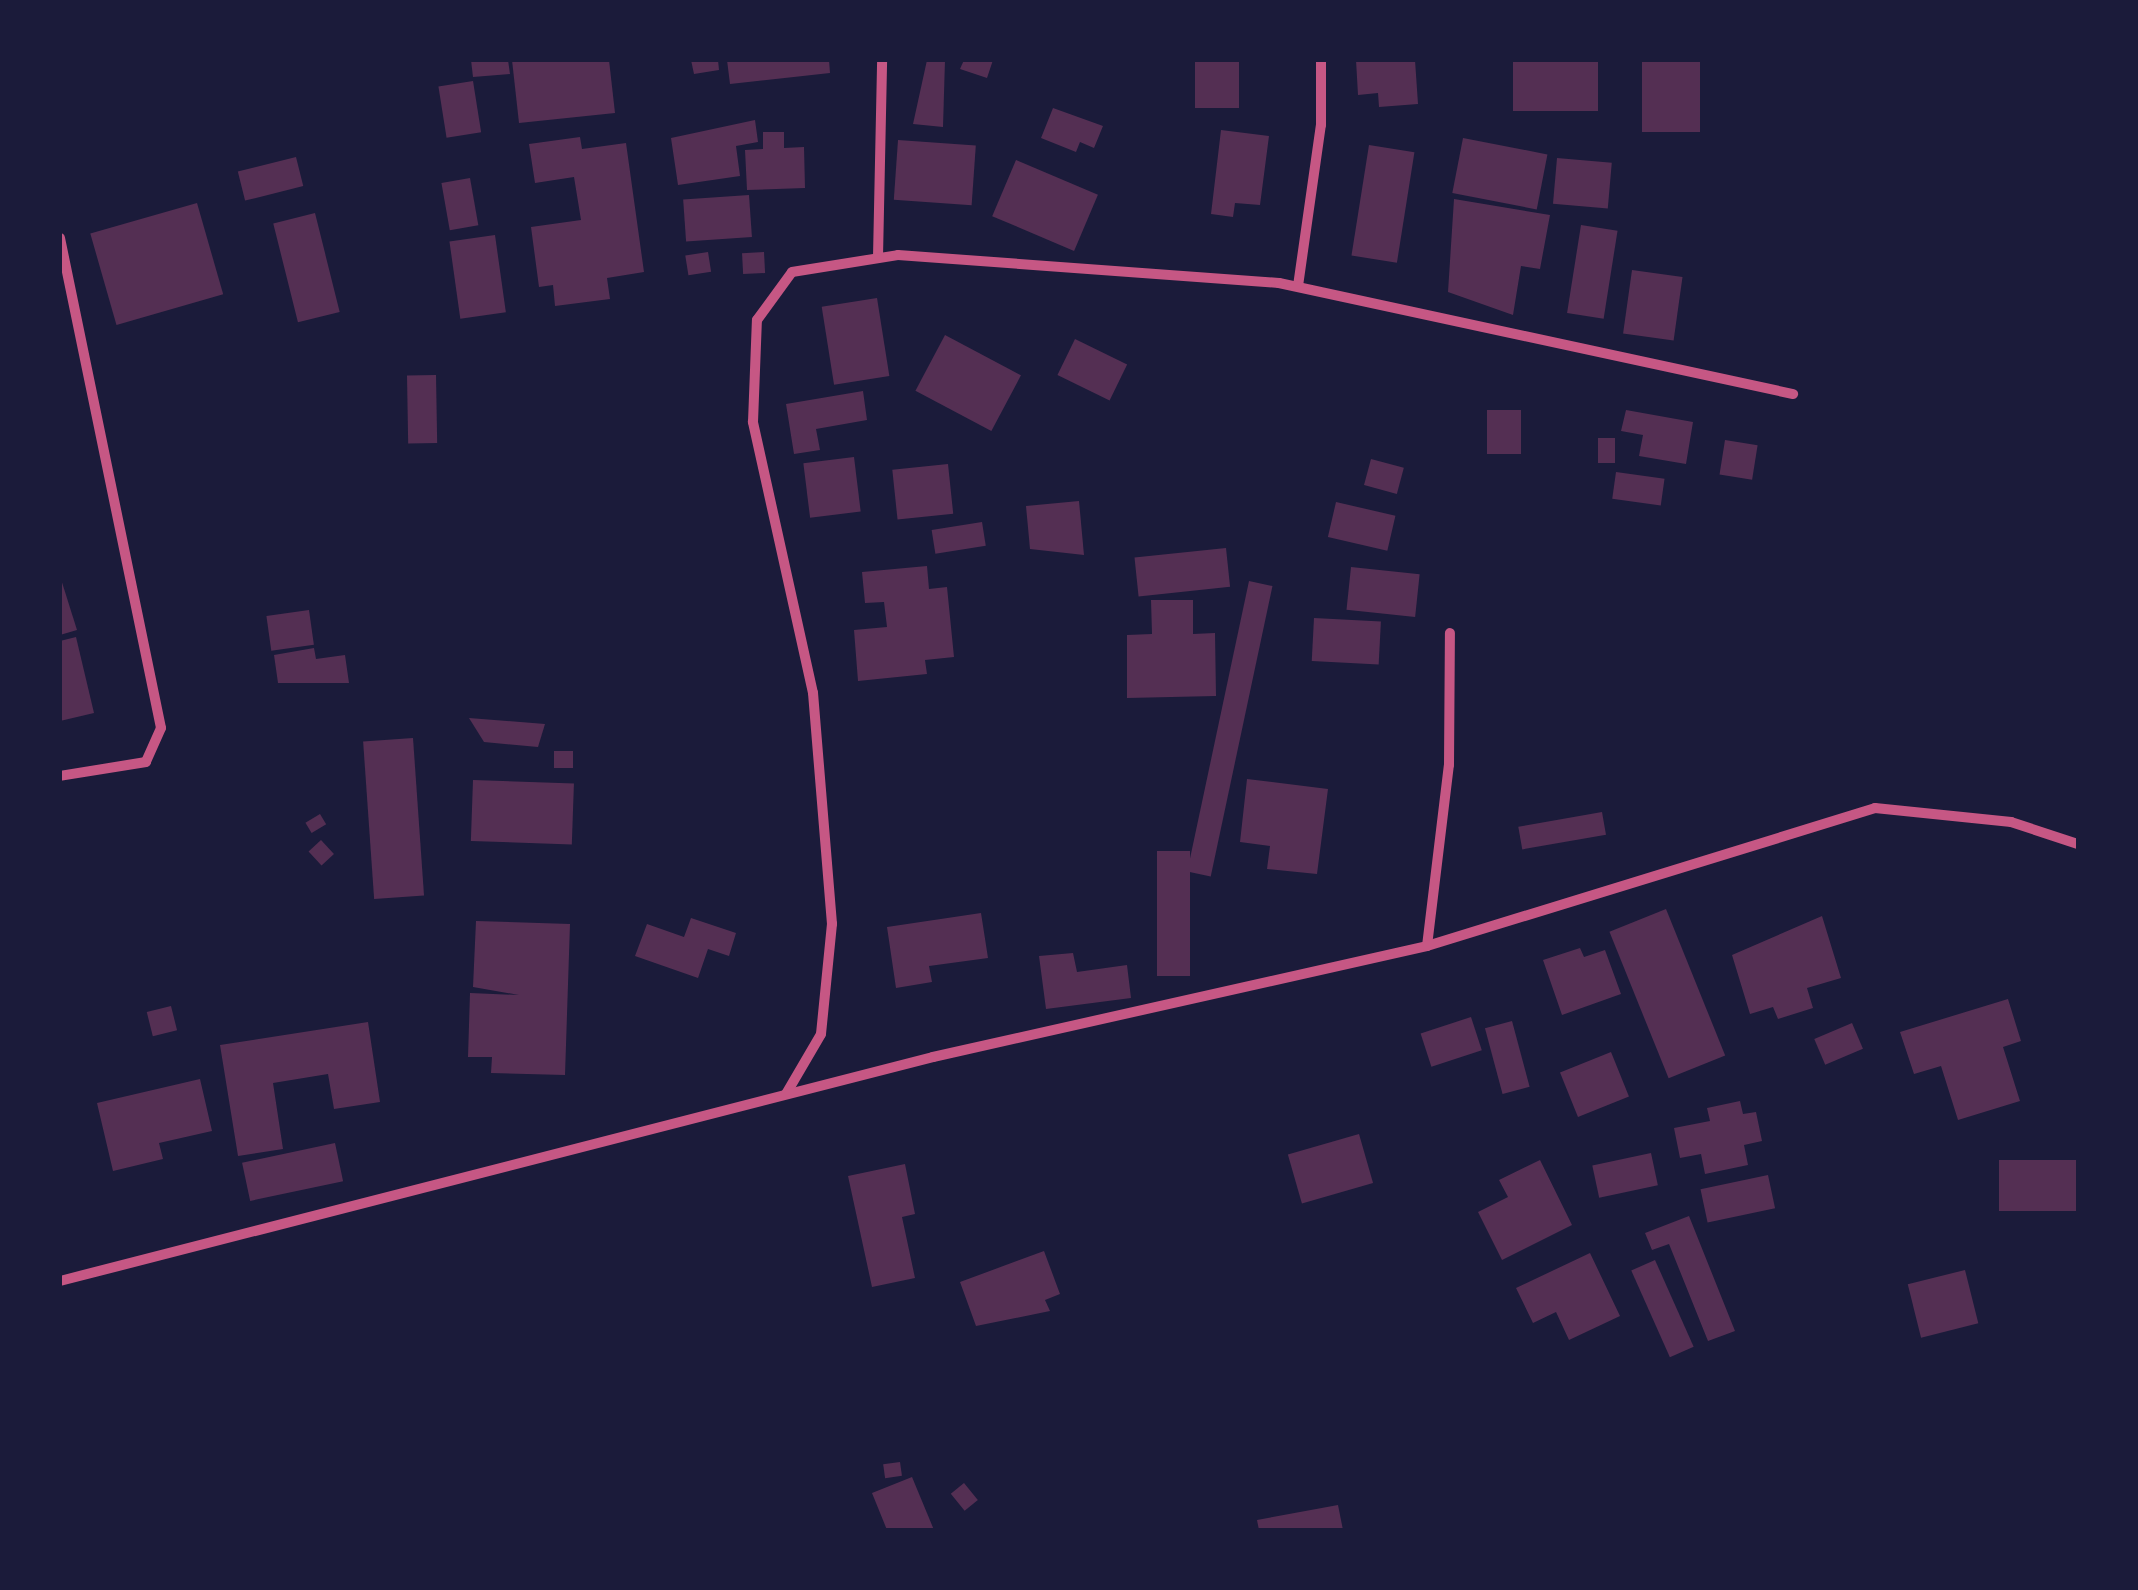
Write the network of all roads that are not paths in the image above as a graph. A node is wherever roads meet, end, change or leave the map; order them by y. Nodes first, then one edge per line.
1 (882, 60) edge
2 (1320, 60) edge
3 (60, 238) edge
4 (878, 257) junction
5 (1298, 286) junction
6 (1793, 394) dead end
7 (1450, 633) dead end
8 (60, 776) edge
9 (2078, 844) edge
10 (1428, 946) junction
11 (786, 1094) junction
12 (60, 1281) edge

1 - 4 street
2 - 5 street
3 - 8 street
4 - 5 street
4 - 11 street
5 - 6 street
7 - 10 street
9 - 10 street
10 - 11 street
11 - 12 street

